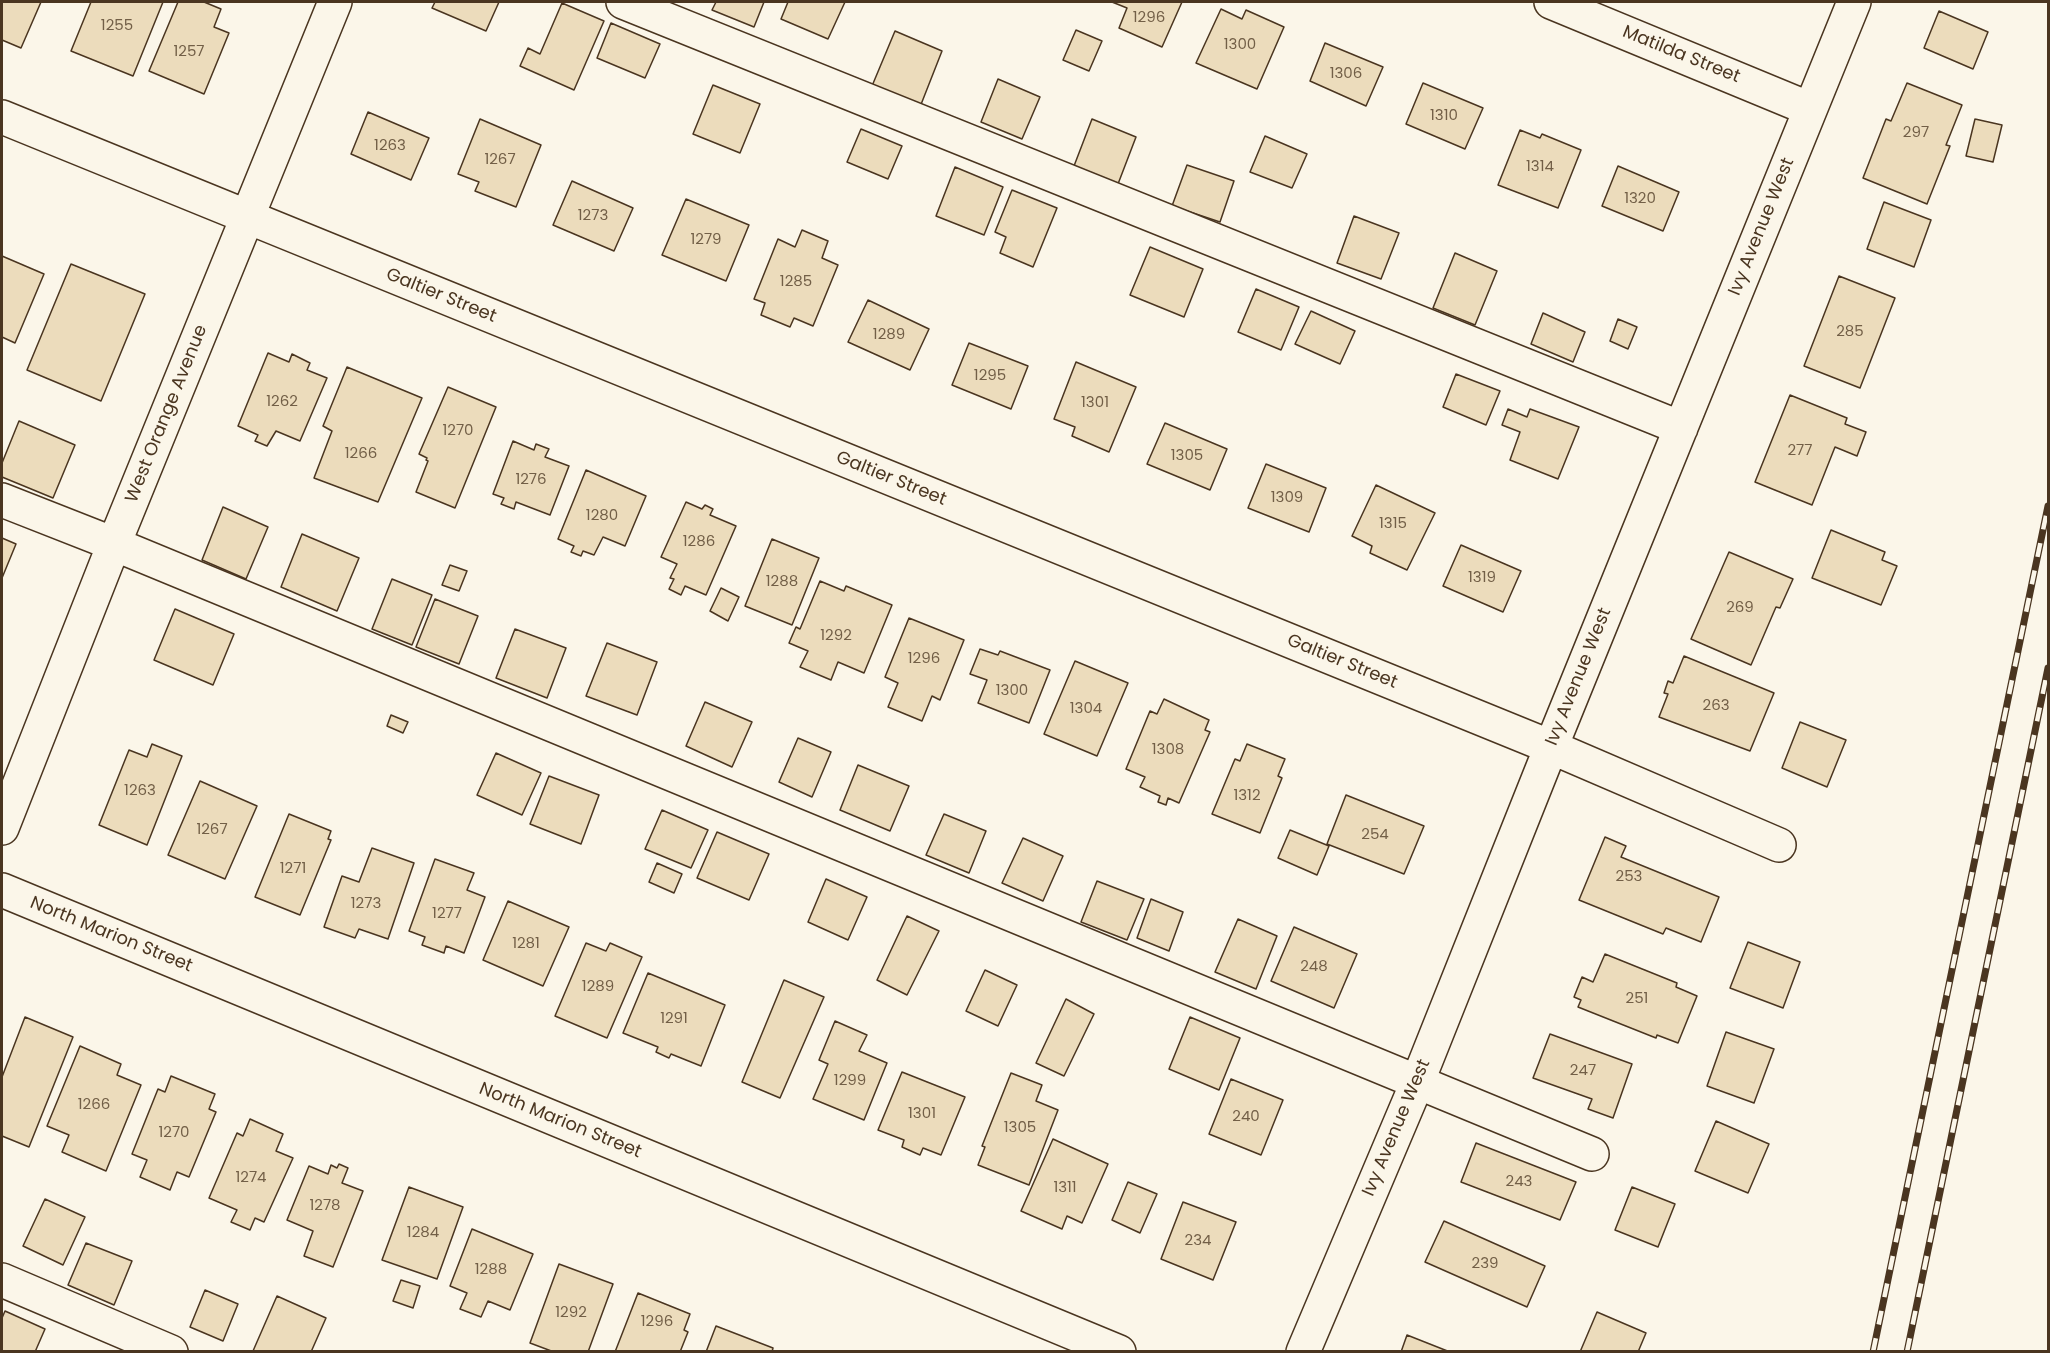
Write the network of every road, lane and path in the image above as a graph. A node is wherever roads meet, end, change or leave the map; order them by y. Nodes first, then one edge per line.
1 (335, 2) edge
2 (623, 2) edge
3 (1551, 2) edge
4 (1854, 2) edge
5 (1810, 109) junction
6 (2, 117) edge
7 (247, 217) junction
8 (1681, 428) junction
9 (2, 500) edge
10 (114, 544) junction
11 (1551, 747) junction
12 (2, 828) edge
13 (1779, 845) dead end
14 (2, 890) edge
15 (1417, 1083) junction
16 (1592, 1154) dead end
17 (2, 1280) edge
18 (171, 1352) edge
19 (1119, 1352) edge
20 (1303, 1352) edge

1 - 7 street, West Orange Avenue
2 - 8 street
3 - 5 street, Matilda Street
4 - 5 street, Ivy Avenue West
5 - 8 street, Ivy Avenue West
6 - 7 street, Galtier Street
7 - 10 street, West Orange Avenue
7 - 11 street, Galtier Street
8 - 11 street, Ivy Avenue West
9 - 10 street
10 - 12 street, West Orange Avenue
10 - 15 street
11 - 13 street, Galtier Street
11 - 15 street, Ivy Avenue West
14 - 19 street, North Marion Street
15 - 16 street
15 - 20 street, Ivy Avenue West
17 - 18 street

